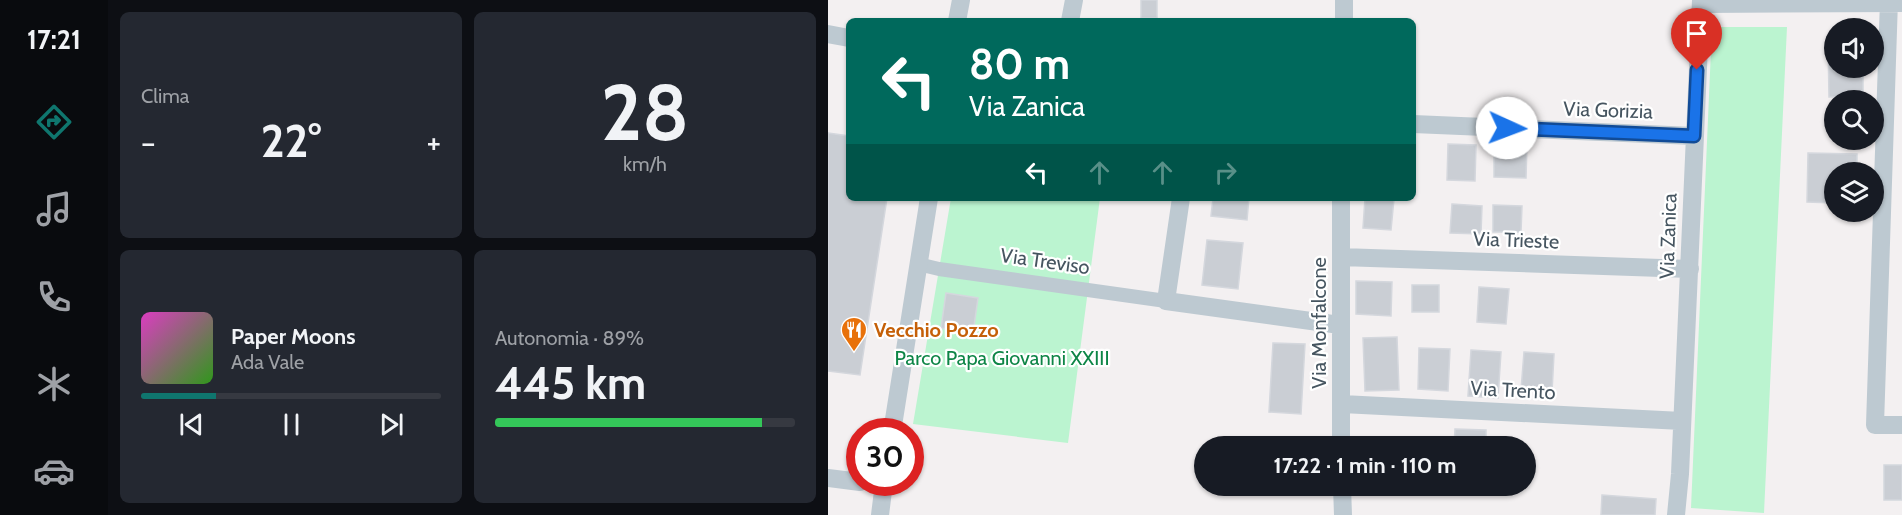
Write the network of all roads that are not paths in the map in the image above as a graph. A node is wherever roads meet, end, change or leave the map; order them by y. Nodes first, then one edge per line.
1 (961, 0) edge
2 (1074, 0) edge
3 (1344, 0) edge
4 (1701, 2) edge
5 (1893, 2) edge
6 (958, 18) edge
7 (1071, 18) edge
8 (1344, 18) edge
9 (828, 34) edge
10 (846, 37) edge
11 (1416, 124) edge
12 (1694, 136) junction
13 (928, 201) edge
14 (1181, 201) edge
15 (1341, 201) edge
16 (1341, 257) junction
17 (918, 264) junction
18 (1690, 269) junction
19 (1166, 301) junction
20 (1340, 325) junction
21 (1342, 404) junction
22 (894, 418) edge
23 (1682, 421) junction
24 (1902, 425) edge
25 (1341, 436) edge
26 (828, 478) edge
27 (846, 480) edge
28 (879, 496) edge
29 (1342, 496) edge
30 (880, 515) edge
31 (1343, 515) edge
32 (1676, 515) edge

1 - 6 street
2 - 7 street
3 - 8 street
4 - 5 street
4 - 12 street, Via Zanica
5 - 24 street
9 - 10 street
11 - 12 street, Via Gorizia
12 - 18 street, Via Zanica
13 - 17 street
14 - 19 street
15 - 16 street, Via Monfalcone
16 - 18 street, Via Trieste
16 - 20 street, Via Monfalcone
17 - 19 street, Via Treviso
17 - 22 street
18 - 23 street, Via Zanica
19 - 20 street, Via Treviso
20 - 21 street, Via Monfalcone
21 - 23 street, Via Trento
21 - 25 street, Via Monfalcone
23 - 32 street, Via Zanica
26 - 27 street
28 - 30 street
29 - 31 street

